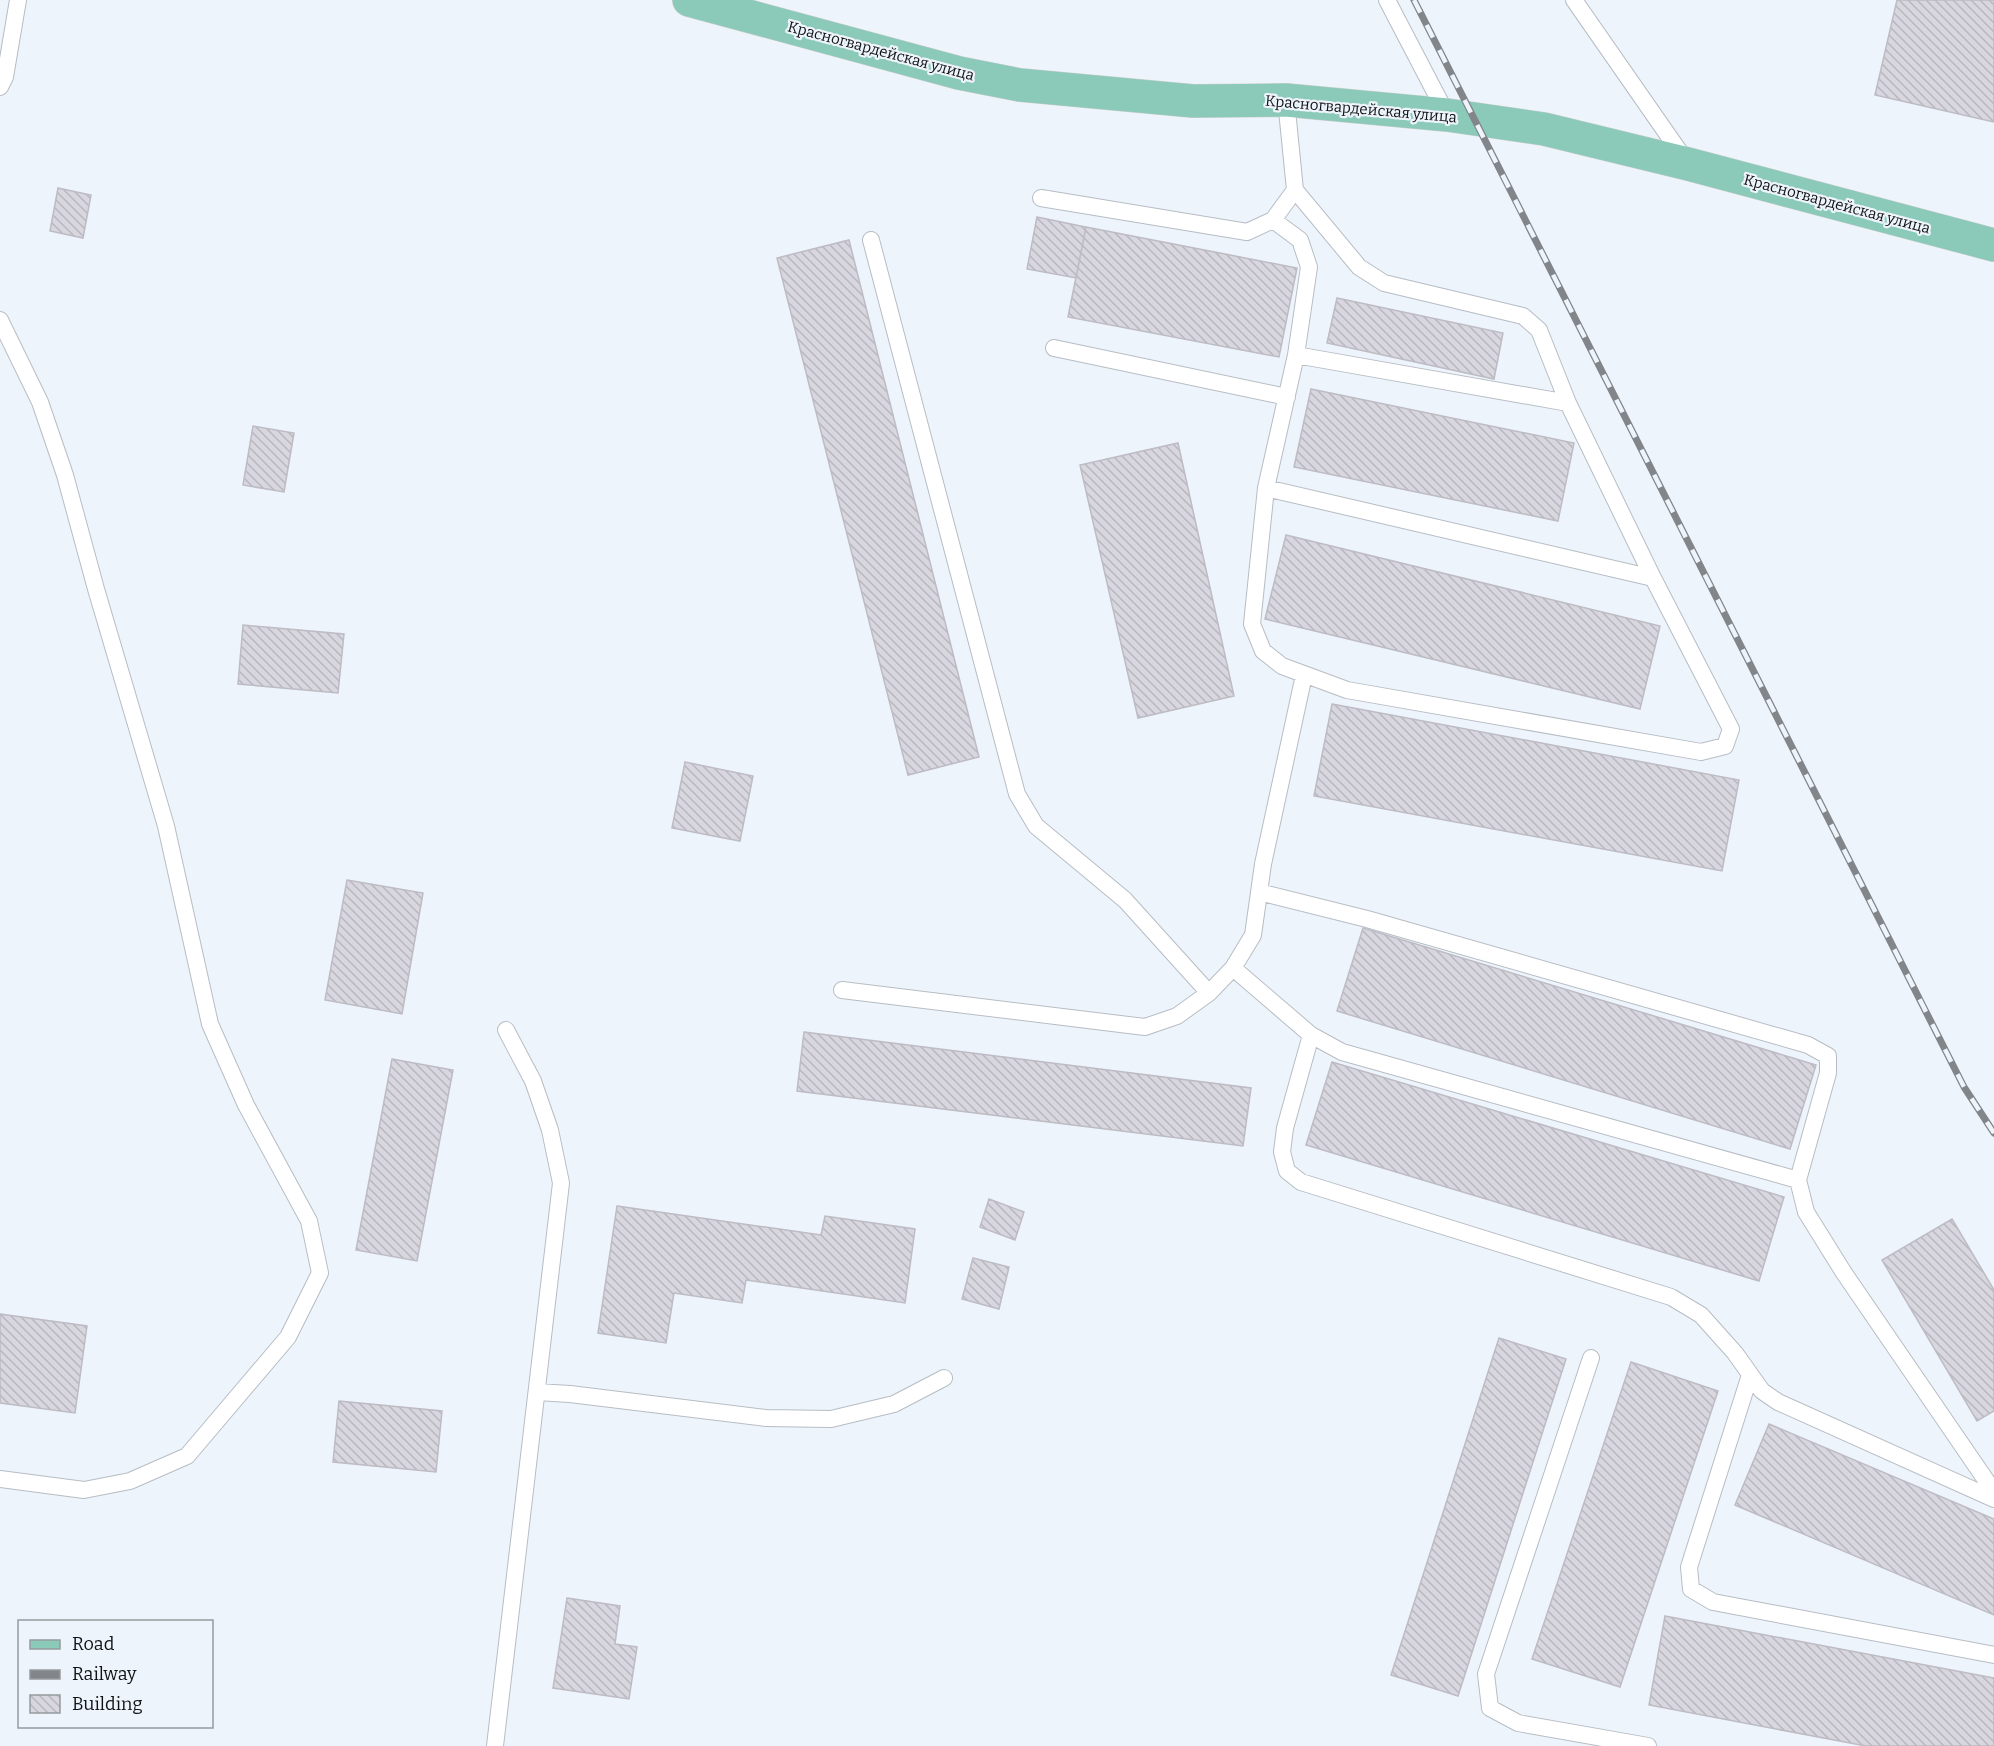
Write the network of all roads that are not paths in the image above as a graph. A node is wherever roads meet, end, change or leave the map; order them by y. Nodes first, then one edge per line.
1 (18, 0) edge
2 (689, 0) edge
3 (1387, 0) edge
4 (1574, 0) edge
5 (0, 87) edge
6 (1286, 100) junction
7 (1447, 115) junction
8 (1688, 164) junction
9 (1295, 190) junction
10 (1041, 198) dead end
11 (1273, 220) junction
12 (871, 240) dead end
13 (1994, 245) edge
14 (0, 320) edge
15 (1054, 348) dead end
16 (1296, 355) junction
17 (1287, 397) junction
18 (1568, 403) junction
19 (1266, 488) junction
20 (1653, 578) junction
21 (1304, 675) junction
22 (1259, 892) junction
23 (1233, 968) junction
24 (842, 990) dead end
25 (1209, 993) junction
26 (506, 1030) dead end
27 (1311, 1035) junction
28 (1798, 1180) junction
29 (1591, 1358) dead end
30 (1750, 1375) junction
31 (944, 1378) dead end
32 (537, 1392) junction
33 (0, 1479) edge
34 (1994, 1492) edge
35 (1994, 1499) edge
36 (1994, 1655) edge
37 (495, 1746) edge
38 (1648, 1746) edge

1 - 5 lane
2 - 6 main road, Красногвардейская улица
3 - 7 lane
4 - 8 lane
6 - 7 main road, Красногвардейская улица
6 - 9 lane
7 - 8 main road, Красногвардейская улица
8 - 13 main road, Красногвардейская улица
9 - 11 lane
9 - 18 lane
10 - 11 lane
11 - 16 lane
12 - 25 lane
14 - 33 lane
15 - 17 lane
16 - 17 lane
16 - 18 lane
17 - 19 lane
18 - 20 lane
19 - 20 lane
19 - 21 lane
20 - 21 lane
21 - 22 lane
22 - 23 lane
22 - 28 lane
23 - 25 lane
23 - 27 lane
24 - 25 lane
26 - 32 lane
27 - 28 lane
27 - 30 lane
28 - 34 lane
29 - 38 lane
30 - 35 lane
30 - 36 lane
31 - 32 lane
32 - 37 lane

